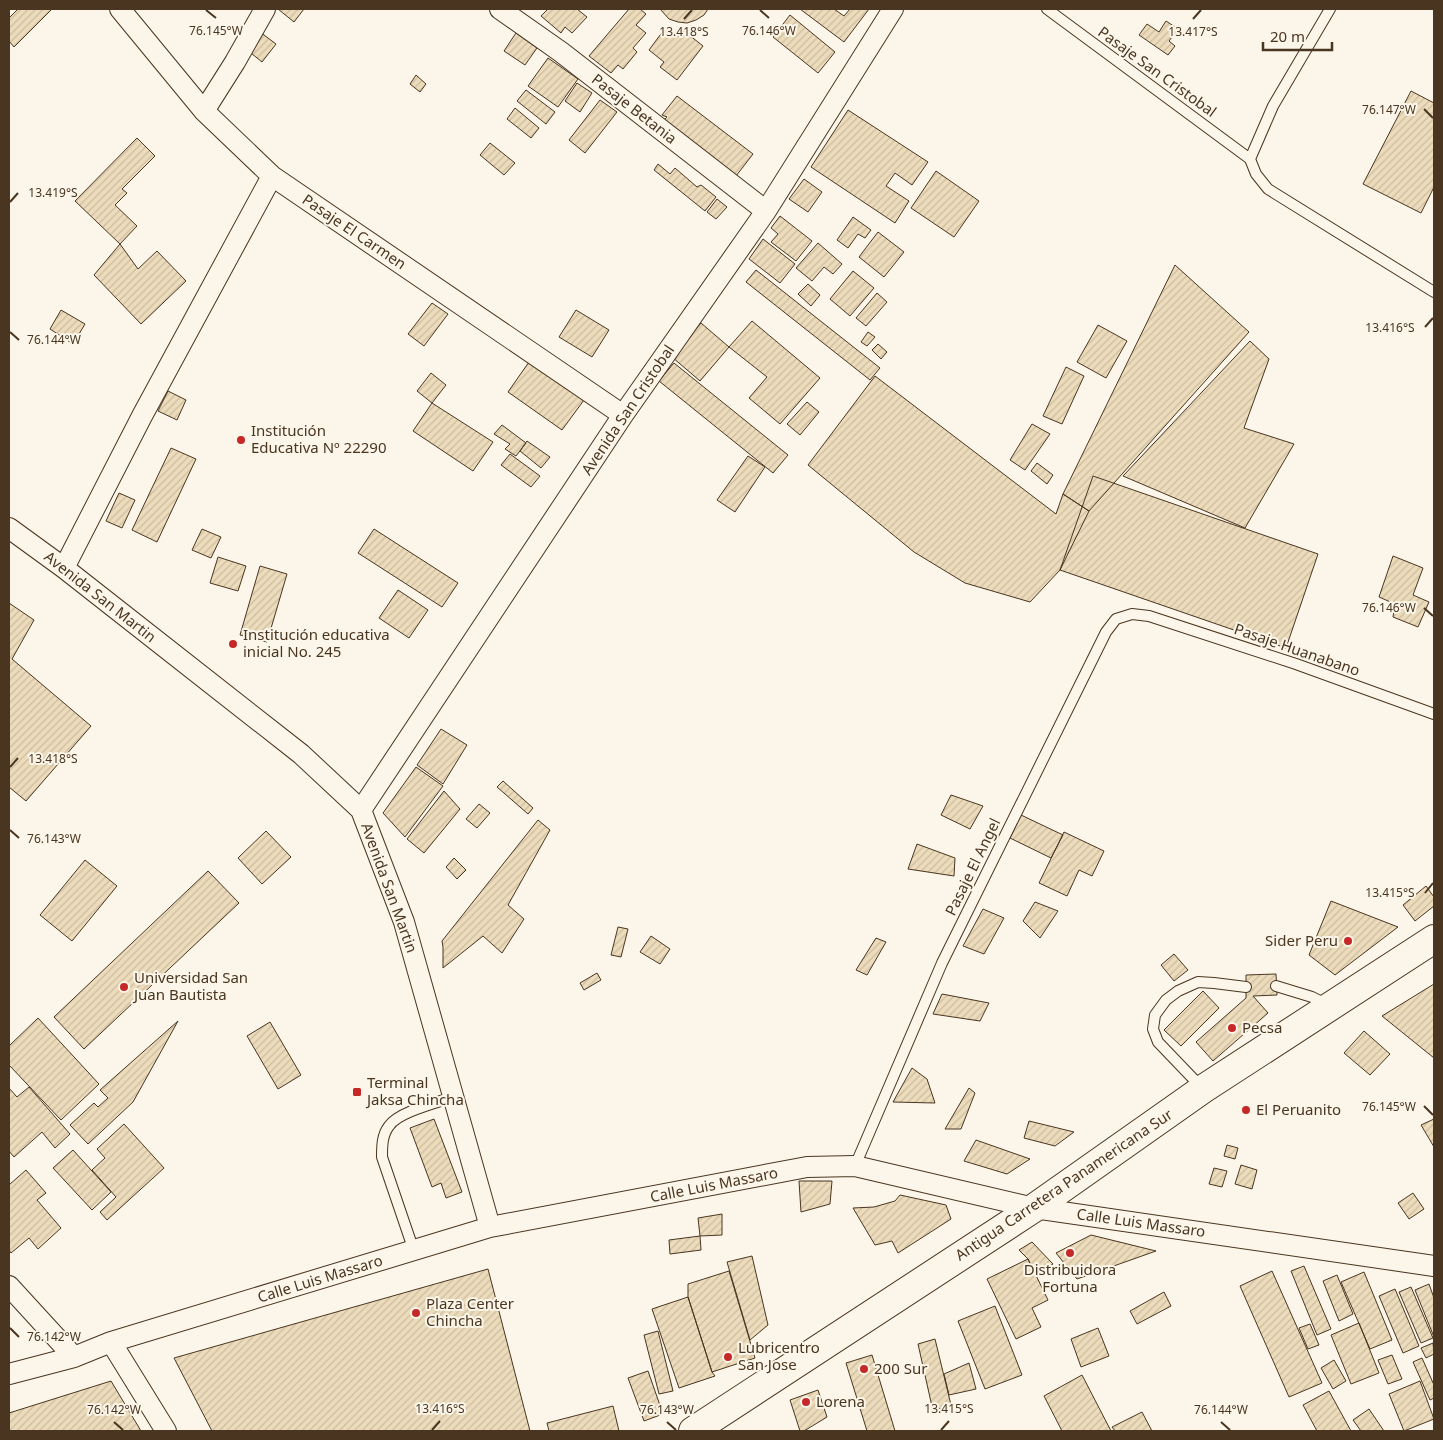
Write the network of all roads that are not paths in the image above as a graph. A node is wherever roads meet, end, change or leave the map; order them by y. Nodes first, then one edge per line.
1 (120, 9) edge
2 (265, 9) edge
3 (500, 9) edge
4 (893, 9) edge
5 (1047, 9) edge
6 (1330, 9) edge
7 (204, 111) junction
8 (1250, 158) junction
9 (272, 176) junction
10 (766, 211) junction
11 (1434, 292) edge
12 (623, 415) junction
13 (9, 528) edge
14 (64, 568) junction
15 (1149, 616) joint
16 (1434, 714) edge
17 (361, 810) junction
18 (1434, 939) edge
19 (1276, 986) dead end
20 (1246, 987) dead end
21 (1332, 1006) junction
22 (1203, 1089) junction
23 (453, 1097) junction
24 (855, 1166) junction
25 (1034, 1208) junction
26 (490, 1228) junction
27 (414, 1250) junction
28 (1434, 1266) edge
29 (12, 1296) edge
30 (111, 1342) junction
31 (74, 1357) junction
32 (9, 1374) edge
33 (166, 1431) edge
34 (693, 1431) edge

1 - 7 street, Pasaje El Carmen
2 - 7 street
3 - 10 street, Pasaje Betania
4 - 10 street, Avenida San Cristobal
5 - 8 lane, Pasaje San Cristobal
6 - 8 lane
7 - 9 street, Pasaje El Carmen
8 - 11 lane
9 - 12 street, Pasaje El Carmen
9 - 14 street
10 - 12 street, Avenida San Cristobal
12 - 17 street, Avenida San Cristobal
13 - 14 street, Avenida San Martin
14 - 17 street, Avenida San Martin
15 - 16 lane, Pasaje Huanabano
15 - 24 lane, Pasaje El Angel
17 - 23 street, Avenida San Martin
18 - 21 highway, Antigua Carretera Panamericana Sur
19 - 21 lane
20 - 22 lane
21 - 22 highway, Antigua Carretera Panamericana Sur
22 - 25 highway, Antigua Carretera Panamericana Sur
23 - 26 street, Avenida San Martin
23 - 27 lane
24 - 25 street, Calle Luis Massaro
24 - 26 street, Calle Luis Massaro
25 - 28 street, Calle Luis Massaro
25 - 34 highway, Antigua Carretera Panamericana Sur
26 - 27 street, Calle Luis Massaro
27 - 30 street, Calle Luis Massaro
29 - 31 street
30 - 31 street, Calle Luis Massaro
30 - 33 street
31 - 32 street, Calle Luis Massaro

